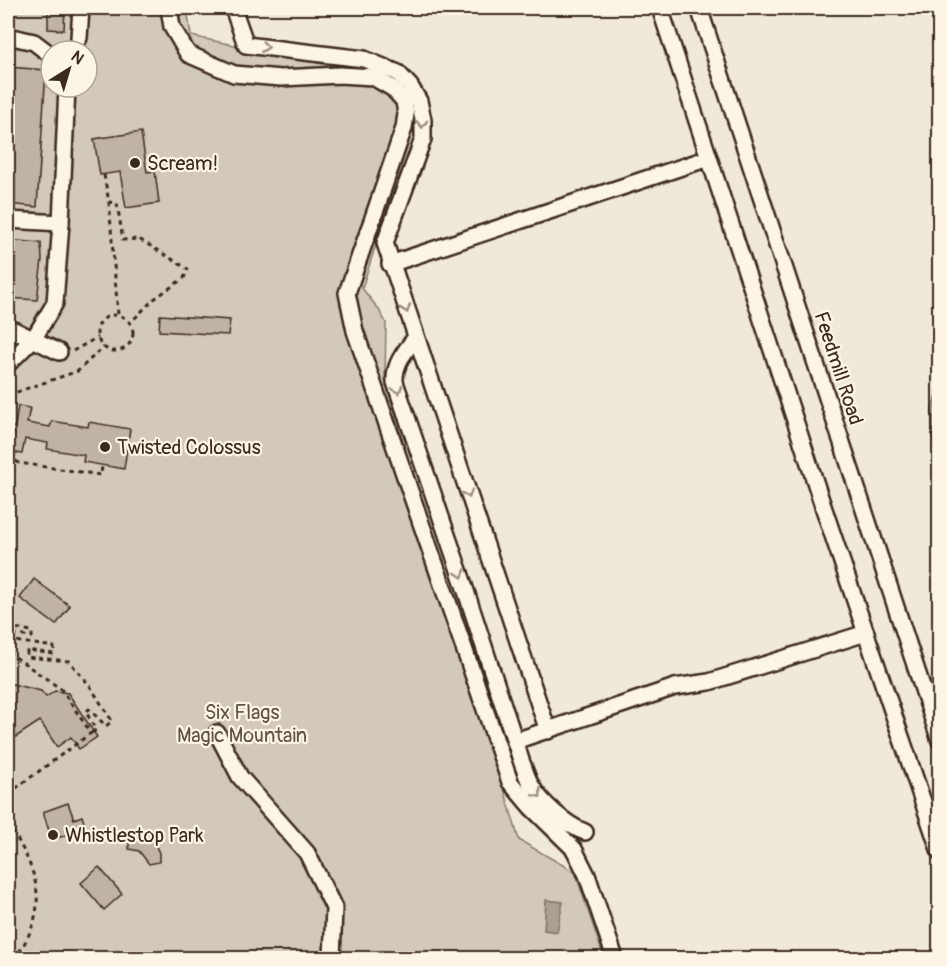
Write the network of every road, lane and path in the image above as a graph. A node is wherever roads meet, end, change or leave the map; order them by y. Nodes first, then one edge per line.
1 (81, 8) edge
2 (169, 8) edge
3 (233, 8) edge
4 (660, 8) edge
5 (699, 8) edge
6 (8, 36) edge
7 (79, 39) dead end
8 (39, 46) edge
9 (66, 99) edge
10 (709, 158) junction
11 (104, 175) dead end
12 (109, 202) junction
13 (8, 220) edge
14 (61, 223) junction
15 (390, 264) junction
16 (118, 315) junction
17 (129, 324) junction
18 (8, 327) edge
19 (98, 337) junction
20 (34, 338) junction
21 (415, 338) junction
22 (104, 347) junction
23 (59, 352) joint
24 (8, 364) edge
25 (8, 395) edge
26 (8, 456) edge
27 (102, 465) dead end
28 (8, 615) edge
29 (8, 621) edge
30 (8, 627) edge
31 (866, 633) junction
32 (8, 634) edge
33 (8, 640) edge
34 (8, 652) edge
35 (548, 730) junction
36 (91, 733) junction
37 (217, 733) dead end
38 (515, 741) junction
39 (939, 741) edge
40 (8, 794) edge
41 (8, 824) edge
42 (585, 832) dead end
43 (939, 852) edge
44 (18, 954) junction
45 (15, 958) edge
46 (22, 958) edge
47 (332, 958) edge
48 (615, 958) edge

1 - 7 street
2 - 48 street
3 -> 15 street
4 - 10 street
5 - 39 street, Feedmill Road
6 - 8 street
9 - 14 street
10 - 15 street
10 - 31 street
11 - 12 path
12 - 16 path
12 - 17 path
13 - 14 street
14 - 20 street
15 -> 21 street
16 - 17 path
16 - 19 path
17 - 22 path
18 - 20 street
19 - 22 path
19 - 23 path
20 - 23 street
20 - 24 street
21 -> 35 street
21 -> 38 street
22 - 25 path
26 - 27 path
28 - 29 path
30 - 32 path
31 - 35 street
31 - 43 street
33 - 36 path
34 - 36 path
35 - 38 street
36 - 40 path
37 - 47 street
38 -> 42 street
41 - 44 path
44 - 45 path
44 - 46 path

